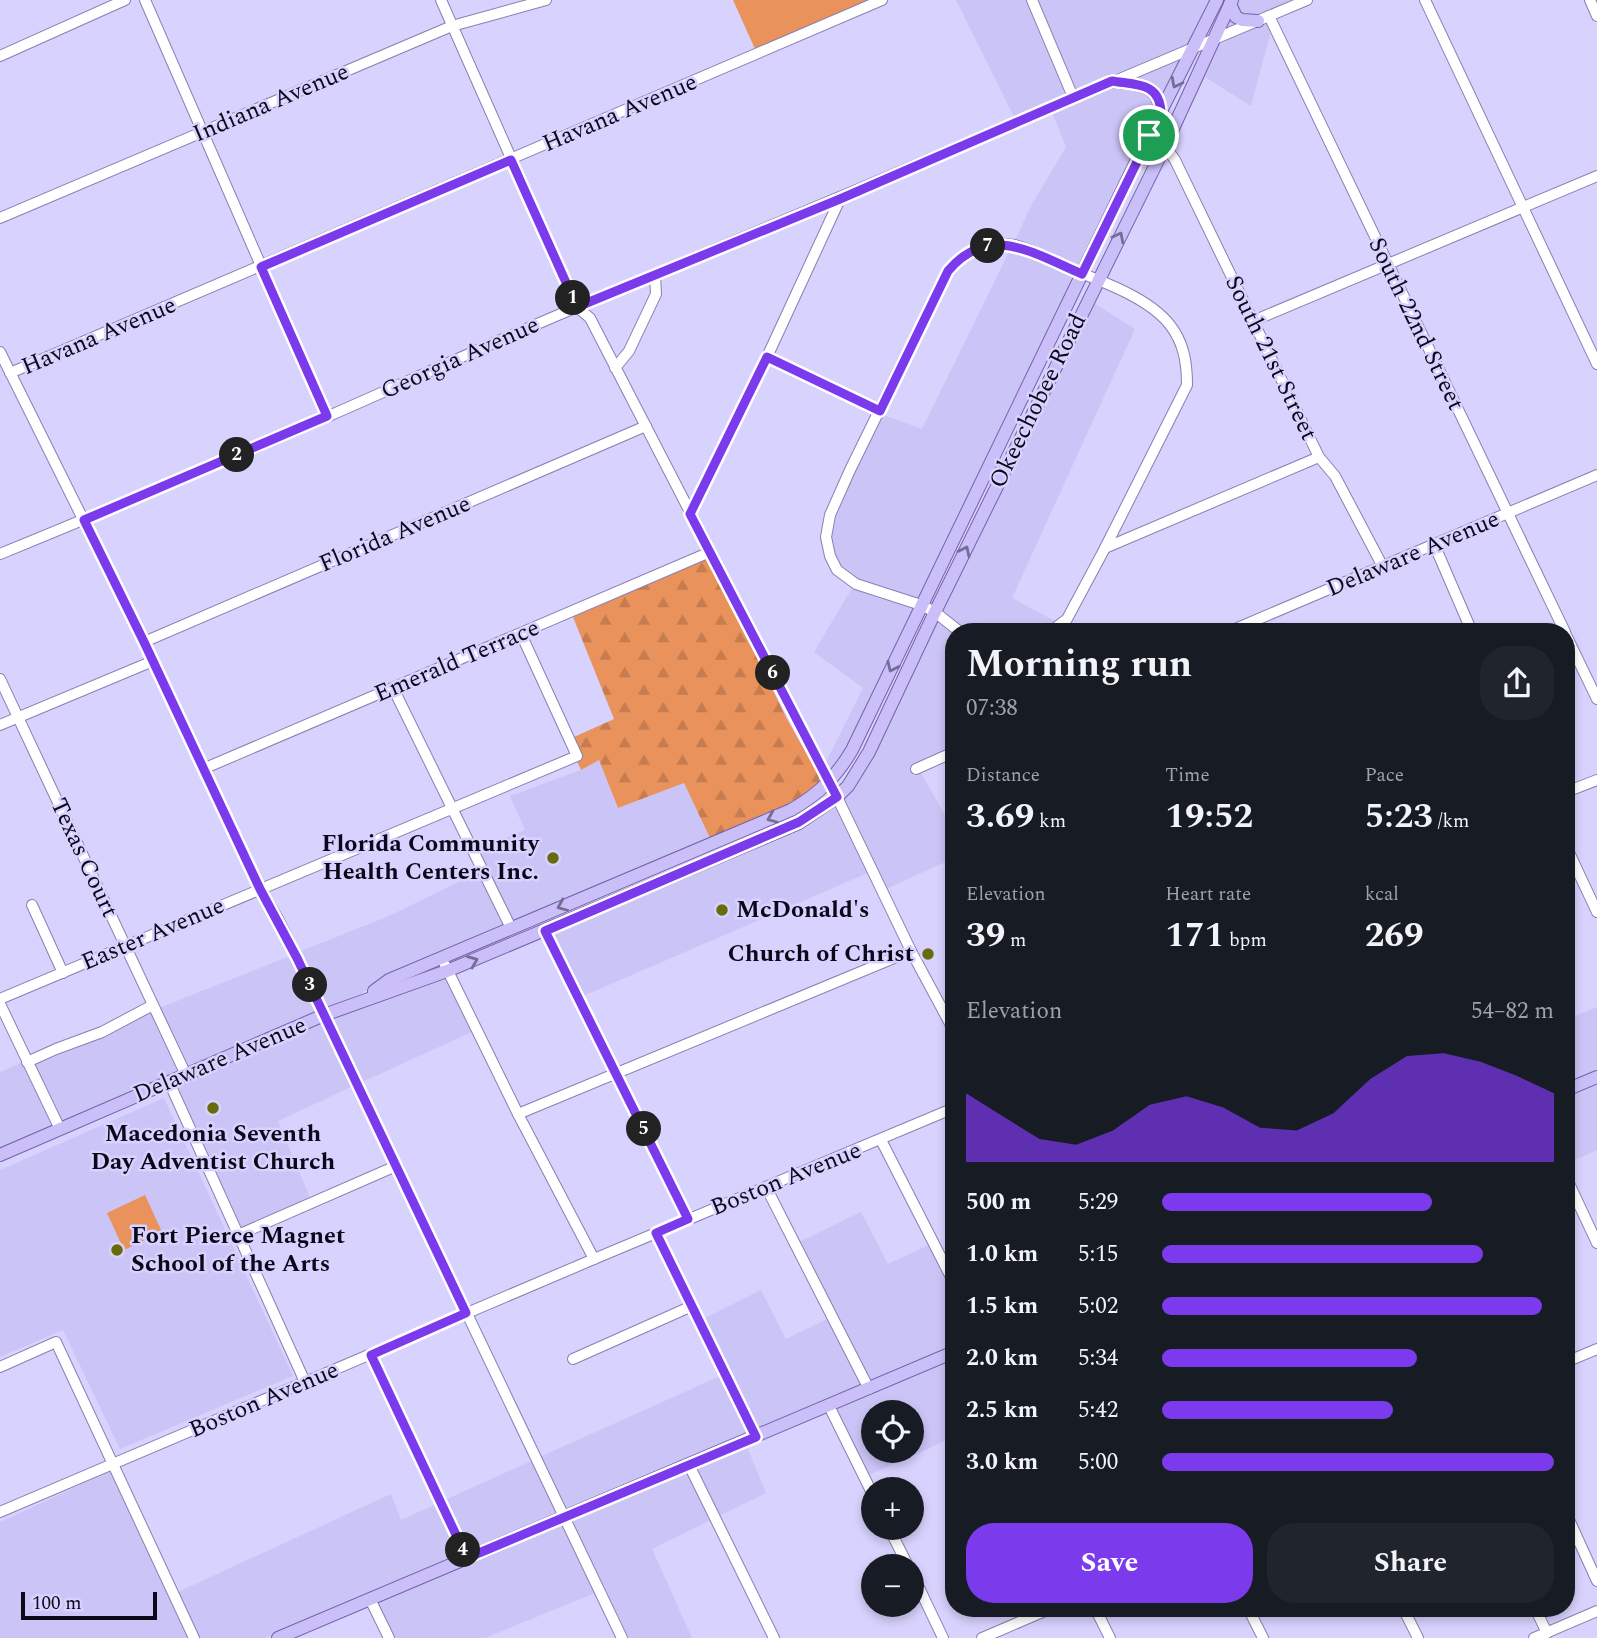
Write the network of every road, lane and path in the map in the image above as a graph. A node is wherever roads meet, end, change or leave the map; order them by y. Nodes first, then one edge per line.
1 (125, 0) edge
2 (145, 0) edge
3 (441, 0) edge
4 (546, 0) edge
5 (882, 0) edge
6 (1032, 0) edge
7 (1217, 0) edge
8 (1307, 0) edge
9 (1425, 0) edge
10 (1590, 0) edge
11 (1231, 2) edge
12 (1597, 16) edge
13 (1263, 18) junction
14 (452, 26) junction
15 (1212, 41) junction
16 (1194, 47) junction
17 (0, 56) edge
18 (1112, 81) junction
19 (1073, 97) junction
20 (1161, 113) junction
21 (202, 131) junction
22 (1165, 146) junction
23 (511, 160) junction
24 (1597, 176) edge
25 (840, 199) junction
26 (1523, 208) junction
27 (0, 218) edge
28 (1387, 264) junction
29 (261, 267) junction
30 (1082, 274) junction
31 (655, 276) junction
32 (1098, 278) junction
33 (577, 307) junction
34 (1253, 321) junction
35 (0, 352) edge
36 (767, 357) junction
37 (1597, 364) edge
38 (615, 368) junction
39 (10, 373) junction
40 (880, 411) junction
41 (327, 416) junction
42 (646, 426) junction
43 (1319, 457) junction
44 (1597, 475) edge
45 (1508, 513) junction
46 (690, 514) junction
47 (84, 520) junction
48 (1434, 544) junction
49 (1105, 548) junction
50 (710, 552) junction
51 (0, 554) edge
52 (1383, 567) junction
53 (921, 605) junction
54 (935, 612) junction
55 (949, 623) edge
56 (1062, 623) edge
57 (1249, 623) edge
58 (1468, 623) edge
59 (1560, 623) edge
60 (521, 634) junction
61 (144, 642) junction
62 (1575, 654) edge
63 (153, 661) junction
64 (0, 679) edge
65 (393, 688) junction
66 (1597, 699) edge
67 (17, 718) junction
68 (0, 725) edge
69 (945, 756) edge
70 (203, 769) junction
71 (916, 769) dead end
72 (1597, 780) edge
73 (829, 783) junction
74 (1575, 789) edge
75 (837, 797) junction
76 (454, 809) junction
77 (1575, 865) edge
78 (260, 889) junction
79 (32, 905) dead end
80 (1597, 912) edge
81 (511, 928) junction
82 (545, 931) junction
83 (125, 947) junction
84 (911, 951) junction
85 (442, 958) junction
86 (447, 971) junction
87 (63, 973) junction
88 (362, 1000) junction
89 (0, 1001) edge
90 (153, 1005) junction
91 (945, 1014) edge
92 (324, 1015) junction
93 (27, 1062) junction
94 (616, 1073) junction
95 (186, 1075) junction
96 (1597, 1077) edge
97 (169, 1082) junction
98 (1575, 1086) edge
99 (945, 1112) edge
100 (518, 1114) junction
101 (60, 1129) junction
102 (881, 1140) junction
103 (0, 1155) edge
104 (396, 1166) junction
105 (766, 1187) junction
106 (1575, 1196) edge
107 (688, 1219) junction
108 (656, 1233) junction
109 (239, 1235) junction
110 (1597, 1243) edge
111 (594, 1259) junction
112 (945, 1265) edge
113 (692, 1307) junction
114 (466, 1313) junction
115 (1597, 1349) edge
116 (371, 1355) junction
117 (945, 1356) edge
118 (1575, 1358) edge
119 (573, 1359) dead end
120 (0, 1367) edge
121 (305, 1382) junction
122 (869, 1389) junction
123 (830, 1406) junction
124 (756, 1437) junction
125 (113, 1464) junction
126 (689, 1465) junction
127 (864, 1477) edge
128 (0, 1512) edge
129 (563, 1517) junction
130 (1575, 1528) edge
131 (1592, 1556) edge
132 (467, 1558) junction
133 (1597, 1581) edge
134 (370, 1598) junction
135 (924, 1598) edge
136 (1597, 1611) edge
137 (1031, 1617) edge
138 (1100, 1617) edge
139 (1252, 1617) edge
140 (1408, 1617) edge
141 (1539, 1617) edge
142 (1546, 1633) junction
143 (194, 1638) edge
144 (278, 1638) edge
145 (389, 1638) edge
146 (622, 1638) edge
147 (774, 1638) edge
148 (943, 1638) edge
149 (982, 1638) edge
150 (1110, 1638) edge
151 (1263, 1638) edge
152 (1418, 1638) edge
153 (1534, 1638) edge

1 - 17 street
2 - 21 street
3 - 14 street
4 - 14 street, Indiana Avenue
5 - 23 street, Havana Avenue
6 - 19 street
7 - 16 main road, Okeechobee Road
8 - 13 street, Georgia Avenue
9 - 26 street
10 - 12 street
11 - 13 main road
11 - 15 main road, Okeechobee Road
13 - 15 street, Georgia Avenue
13 - 28 street, South 22nd Street
14 - 21 street, Indiana Avenue
14 - 23 street
15 - 16 street, Georgia Avenue
15 - 22 main road, Okeechobee Road
16 - 18 street, Georgia Avenue
16 -> 20 main road, Okeechobee Road
18 - 19 street, Georgia Avenue
18 - 20 main road
19 - 25 street, Georgia Avenue
20 - 30 main road, Okeechobee Road
21 - 27 street, Indiana Avenue
21 - 29 street
32 -> 22 main road, Okeechobee Road
22 - 34 street, South 21st Street
23 - 29 street, Havana Avenue
23 - 33 street
24 - 26 street
25 - 31 street, Georgia Avenue
25 - 36 street
26 - 28 street
26 - 37 street
28 - 34 street
28 - 45 street, South 22nd Street
29 - 39 street, Havana Avenue
29 - 41 street
30 - 32 street
30 - 40 street
30 - 53 main road, Okeechobee Road
31 - 33 street, Georgia Avenue
31 - 38 street
32 - 49 street
54 -> 32 main road, Okeechobee Road
33 - 38 street
33 - 41 street, Georgia Avenue
34 - 43 street, South 21st Street
35 - 39 street
36 - 40 street
36 - 46 street
38 - 42 street
39 - 47 street
40 - 53 street
41 - 47 street, Georgia Avenue
42 - 46 street
42 - 61 street, Florida Avenue
43 - 49 street
43 - 52 street, South 21st Street
44 - 45 street, Delaware Avenue
45 - 48 street, Delaware Avenue
45 - 59 street, South 22nd Street
46 - 50 street
47 - 51 street, Georgia Avenue
47 - 61 street
48 - 52 street, Delaware Avenue
48 - 58 street
49 - 56 street
50 - 60 street, Emerald Terrace
50 - 73 street
52 - 57 street, Delaware Avenue
53 - 54 street
53 -> 73 main road, Okeechobee Road
54 - 55 street
54 - 75 main road, Okeechobee Road
60 - 65 street, Emerald Terrace
60 - 76 street, Easter Avenue
61 - 63 street
62 - 66 street, South 22nd Street
63 - 67 street
63 - 70 street
64 - 67 street, Texas Court
65 - 70 street, Emerald Terrace
65 - 76 street
67 - 68 street
67 - 83 street, Texas Court
69 - 71 street
70 - 78 street
72 - 74 street
73 - 75 street
73 -> 81 main road, Delaware Avenue
75 - 82 main road, Delaware Avenue
75 - 84 street
76 - 78 street, Easter Avenue
76 - 81 street
77 - 80 street
78 - 83 street, Easter Avenue
78 - 92 street
79 - 87 street
81 - 85 main road, Delaware Avenue
86 -> 82 main road, Delaware Avenue
82 - 94 street
83 - 87 street, Easter Avenue
83 - 90 street, Texas Court
84 - 91 street
84 - 94 street
85 - 86 street
85 - 88 main road, Delaware Avenue
86 - 88 main road, Delaware Avenue
86 - 100 street
87 - 89 street, Easter Avenue
88 - 92 main road, Delaware Avenue
89 - 93 street
90 - 93 street
90 - 95 street, Texas Court
92 - 95 main road, Delaware Avenue
92 - 104 street
93 - 101 street
94 - 100 street
94 - 107 street
95 - 97 main road, Delaware Avenue
96 - 98 main road
97 - 101 main road, Delaware Avenue
97 - 109 street
99 - 102 street, Boston Avenue
100 - 111 street
101 - 103 main road, Delaware Avenue
102 - 105 street, Boston Avenue
102 - 112 street
104 - 109 street
104 - 114 street
105 - 107 street, Boston Avenue
105 - 122 street
106 - 110 street
107 - 108 street, Boston Avenue
108 - 111 street, Boston Avenue
108 - 113 street
109 - 121 street
111 - 114 street, Boston Avenue
113 - 119 street
113 - 124 street
114 - 116 street, Boston Avenue
114 - 129 street
115 - 118 street
116 - 121 street, Boston Avenue
116 - 132 street
117 - 122 main road
120 - 125 street
121 - 125 street, Boston Avenue
122 - 123 main road
123 - 124 main road
123 - 127 street
124 - 126 main road
125 - 128 street, Boston Avenue
125 - 143 street
126 - 129 main road
126 - 147 street
129 - 132 main road
129 - 146 street
130 - 131 street
131 - 133 street
132 - 134 main road
134 - 144 main road
134 - 145 street
135 - 148 street
136 - 142 street
137 - 149 street
138 - 150 street
139 - 151 street
140 - 152 street
141 - 142 street
142 - 153 street

